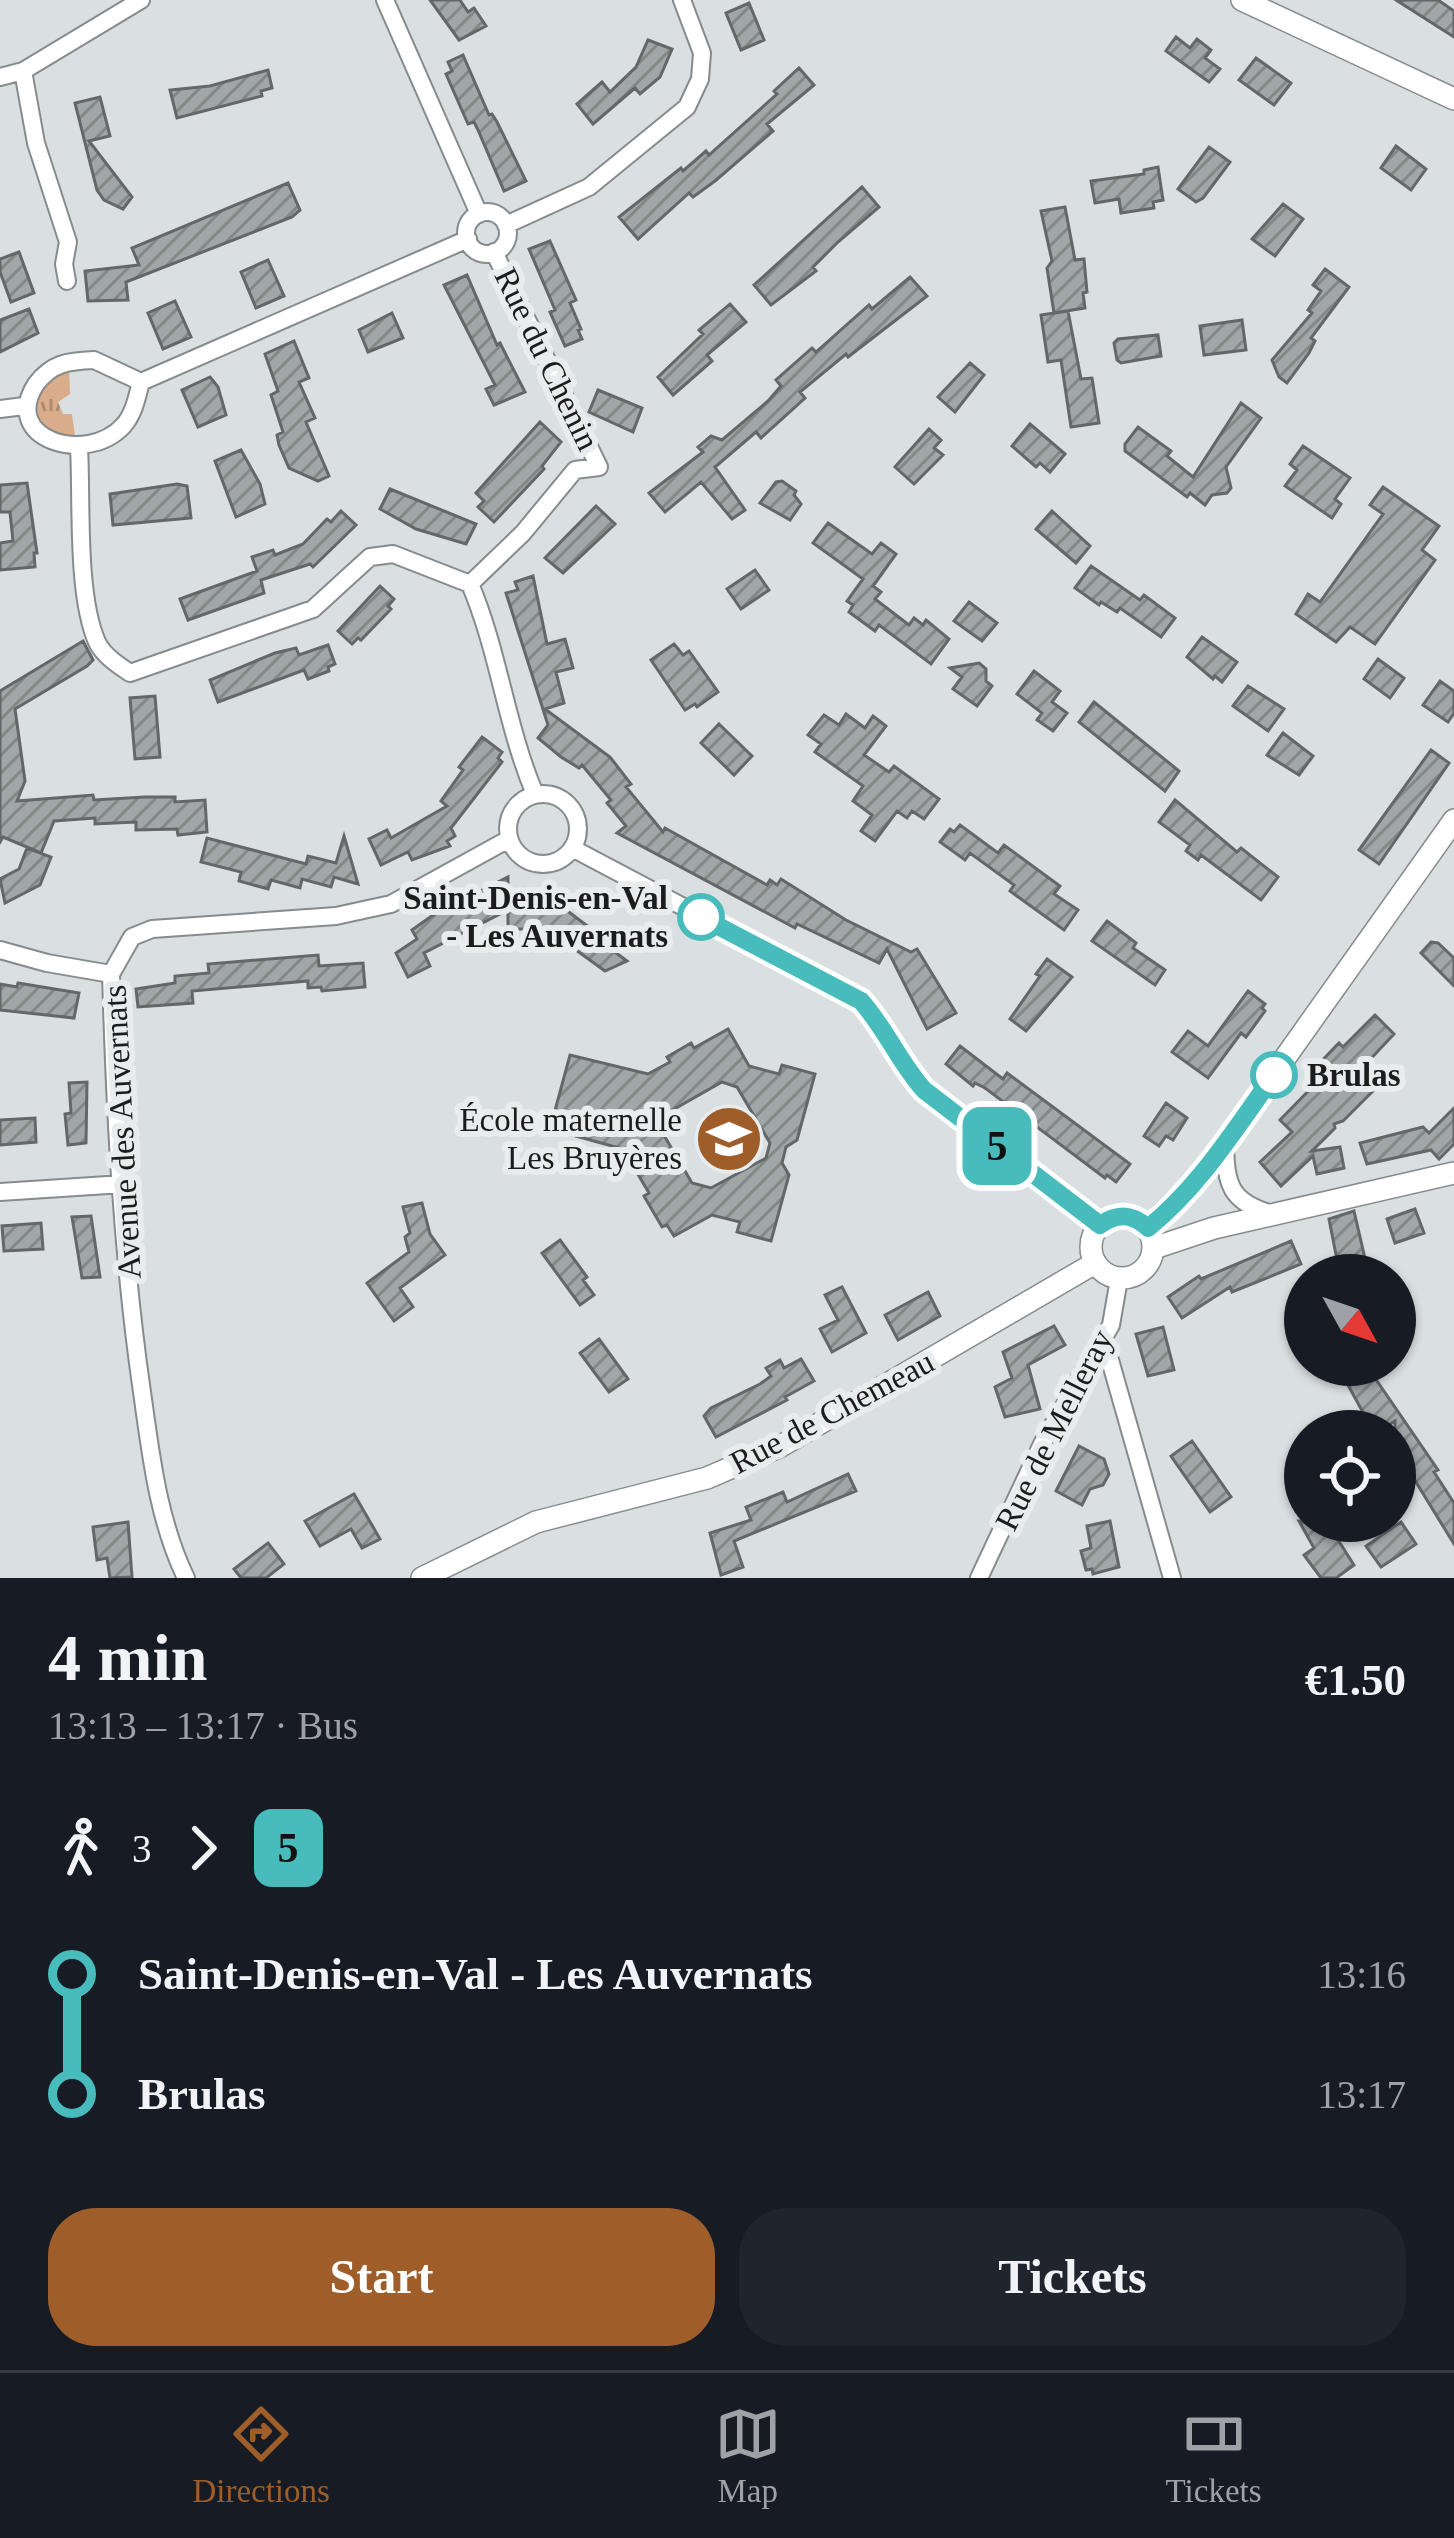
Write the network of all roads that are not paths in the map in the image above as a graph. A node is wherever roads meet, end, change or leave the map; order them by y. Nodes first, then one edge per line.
1 (141, 0) edge
2 (386, 0) edge
3 (682, 0) edge
4 (1242, 0) edge
5 (23, 71) junction
6 (0, 77) edge
7 (1454, 99) edge
8 (479, 214) junction
9 (506, 225) junction
10 (468, 239) junction
11 (494, 252) junction
12 (67, 281) dead end
13 (141, 382) junction
14 (24, 406) junction
15 (0, 409) edge
16 (79, 447) junction
17 (470, 584) junction
18 (536, 794) junction
19 (1454, 820) edge
20 (508, 839) junction
21 (572, 848) junction
22 (0, 950) edge
23 (111, 974) junction
24 (1225, 1144) junction
25 (1454, 1173) edge
26 (123, 1184) junction
27 (0, 1192) edge
28 (1273, 1214) junction
29 (1100, 1225) junction
30 (1151, 1238) junction
31 (1095, 1263) junction
32 (1119, 1279) junction
33 (1100, 1343) junction
34 (187, 1578) edge
35 (422, 1578) edge
36 (979, 1578) edge
37 (1172, 1578) edge

1 - 5 street
2 - 8 street
3 - 9 street
4 - 7 street
5 - 6 street
5 - 12 street
8 - 9 street
8 - 10 street
9 - 11 street
10 - 11 street
10 - 13 street
11 - 17 street, Rue du Chenin
13 - 14 street
13 - 16 street
14 - 15 street
14 - 16 street
16 - 17 street
17 - 18 street
18 - 20 street
18 - 21 street
19 - 24 street
20 - 21 street
20 - 23 street, Avenue des Auvernats
21 - 29 street
22 - 23 street
23 - 26 street, Avenue des Auvernats
24 - 28 street
24 - 30 street
25 - 28 street
26 - 27 street
26 - 34 street, Avenue des Auvernats
28 - 30 street
29 - 30 street
29 - 31 street
30 - 32 street
31 - 32 street
31 - 35 street, Rue de Chemeau
32 - 33 street, Rue de Melleray
33 - 36 street, Rue de Melleray
33 - 37 street

